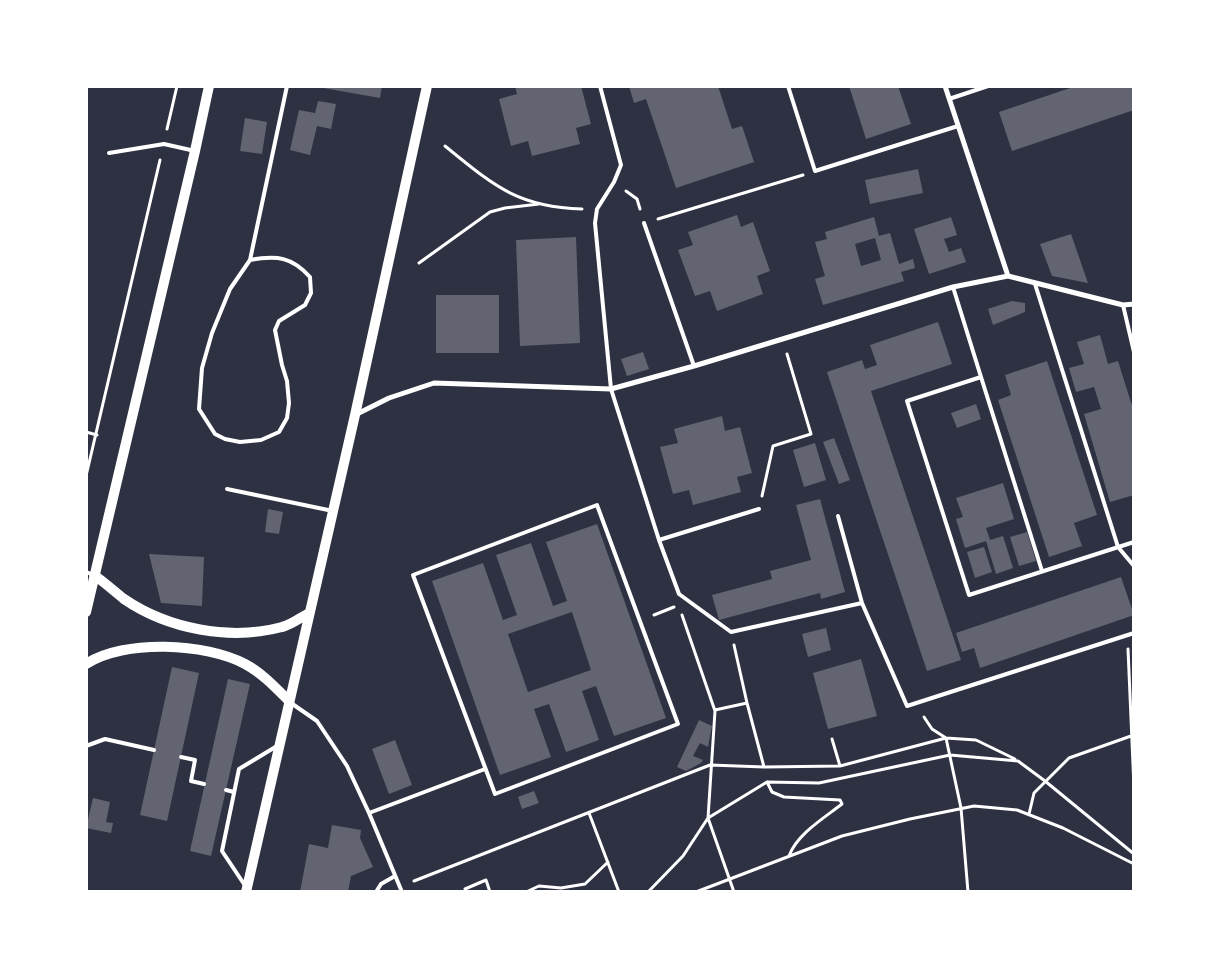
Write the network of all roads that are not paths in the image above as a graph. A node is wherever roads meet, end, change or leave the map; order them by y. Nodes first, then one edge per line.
1 (208, 86) edge
2 (286, 86) edge
3 (427, 86) edge
4 (600, 86) edge
5 (788, 86) edge
6 (945, 86) edge
7 (988, 86) edge
8 (949, 99) junction
9 (958, 126) junction
10 (195, 151) junction
11 (109, 153) dead end
12 (644, 223) road end
13 (250, 260) junction
14 (1008, 276) junction
15 (1035, 284) junction
16 (953, 288) junction
17 (1134, 304) edge
18 (1123, 305) junction
19 (1134, 352) edge
20 (694, 366) junction
21 (982, 377) junction
22 (612, 389) junction
23 (355, 415) junction
24 (227, 489) dead end
25 (759, 509) road end
26 (333, 511) junction
27 (838, 516) dead end
28 (659, 540) junction
29 (1134, 542) edge
30 (1118, 547) junction
31 (1134, 566) edge
32 (1042, 571) junction
33 (90, 574) edge
34 (862, 603) junction
35 (86, 612) edge
36 (309, 613) junction
37 (1134, 632) edge
38 (86, 664) edge
39 (289, 701) junction
40 (279, 745) junction
41 (86, 746) edge
42 (154, 750) dead end
43 (181, 757) dead end
44 (485, 769) junction
45 (204, 784) dead end
46 (226, 790) dead end
47 (234, 792) junction
48 (369, 813) junction
49 (395, 876) junction
50 (401, 889) edge
51 (247, 890) edge
52 (376, 892) edge

1 - 10 main road
2 - 13 lane
3 - 23 main road
4 - 22 lane
5 - 9 lane
6 - 8 street
7 - 8 lane
8 - 9 street
9 - 14 street
10 - 11 lane
10 - 33 main road
12 - 20 lane
13 - 13 lane
14 - 15 street
14 - 16 street
15 - 18 street
15 - 30 lane
16 - 20 street
16 - 21 lane
17 - 18 street
18 - 19 lane
20 - 22 street
21 - 32 lane
21 - 32 lane
22 - 23 street
22 - 28 lane
23 - 26 main road
24 - 26 lane
25 - 28 lane
26 - 36 main road
27 - 34 lane
28 - 34 lane
29 - 30 lane
30 - 31 lane
30 - 32 lane
33 - 35 main road
33 - 36 main road
34 - 37 lane
36 - 39 main road
38 - 39 main road
39 - 40 main road
39 - 48 lane
40 - 47 lane
40 - 51 main road
41 - 42 lane
43 - 45 lane
44 - 44 lane
44 - 48 lane
46 - 47 lane
47 - 51 lane
48 - 49 lane
49 - 50 lane
49 - 52 lane

